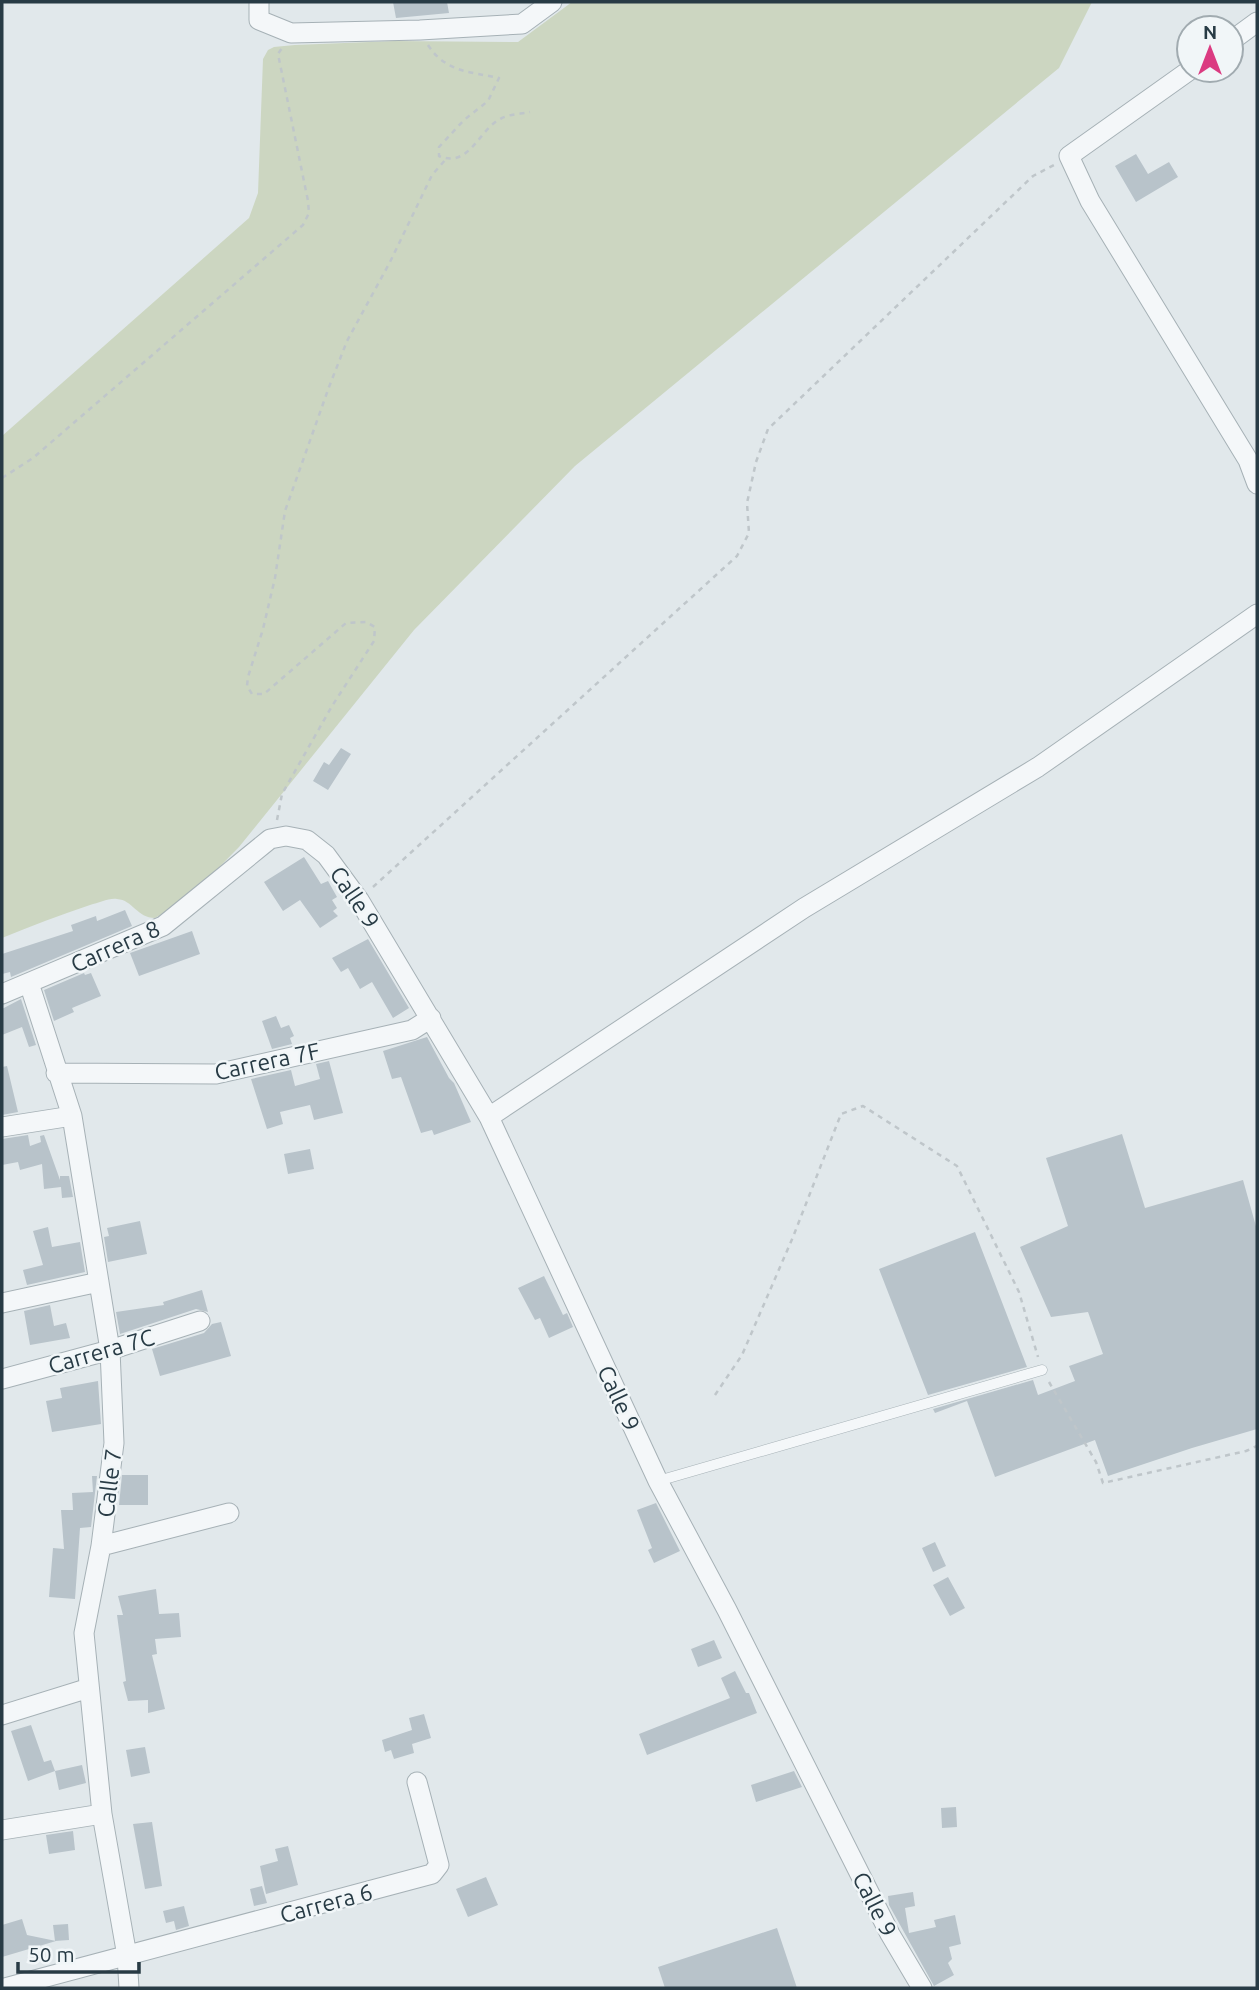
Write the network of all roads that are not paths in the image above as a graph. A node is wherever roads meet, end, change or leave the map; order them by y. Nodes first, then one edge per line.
1 (258, 2) edge
2 (552, 2) edge
3 (1175, 81) edge
4 (1257, 484) edge
5 (1257, 614) edge
6 (278, 837) joint
7 (29, 983) junction
8 (2, 994) edge
9 (430, 1018) junction
10 (56, 1073) junction
11 (72, 1116) junction
12 (489, 1117) junction
13 (2, 1127) edge
14 (99, 1282) junction
15 (2, 1303) edge
16 (200, 1321) dead end
17 (110, 1350) junction
18 (1042, 1370) road end
19 (2, 1379) edge
20 (658, 1481) junction
21 (229, 1513) dead end
22 (101, 1546) junction
23 (89, 1688) junction
24 (2, 1715) edge
25 (417, 1782) dead end
26 (102, 1814) junction
27 (2, 1830) edge
28 (127, 1956) junction
29 (5, 1988) edge
30 (129, 1988) edge
31 (922, 1988) edge

1 - 2 street
3 - 4 street
5 - 12 street
6 - 7 street, Carrera 8
6 - 9 street, Calle 9
7 - 8 street, Carrera 8
7 - 10 street, Calle 7
9 - 10 street, Carrera 7F
9 - 12 street, Calle 9
10 - 11 street, Calle 7
11 - 13 street
11 - 14 street, Calle 7
12 - 20 street, Calle 9
14 - 15 street
14 - 17 street, Calle 7
16 - 17 street, Carrera 7C
17 - 19 street, Carrera 7C
17 - 22 street, Calle 7
18 - 20 lane
20 - 31 street, Calle 9
21 - 22 street
22 - 23 street, Calle 7
23 - 24 street
23 - 26 street, Calle 7
25 - 28 street, Carrera 6
26 - 27 street
26 - 28 street, Calle 7
28 - 29 street
28 - 30 street, Calle 7

